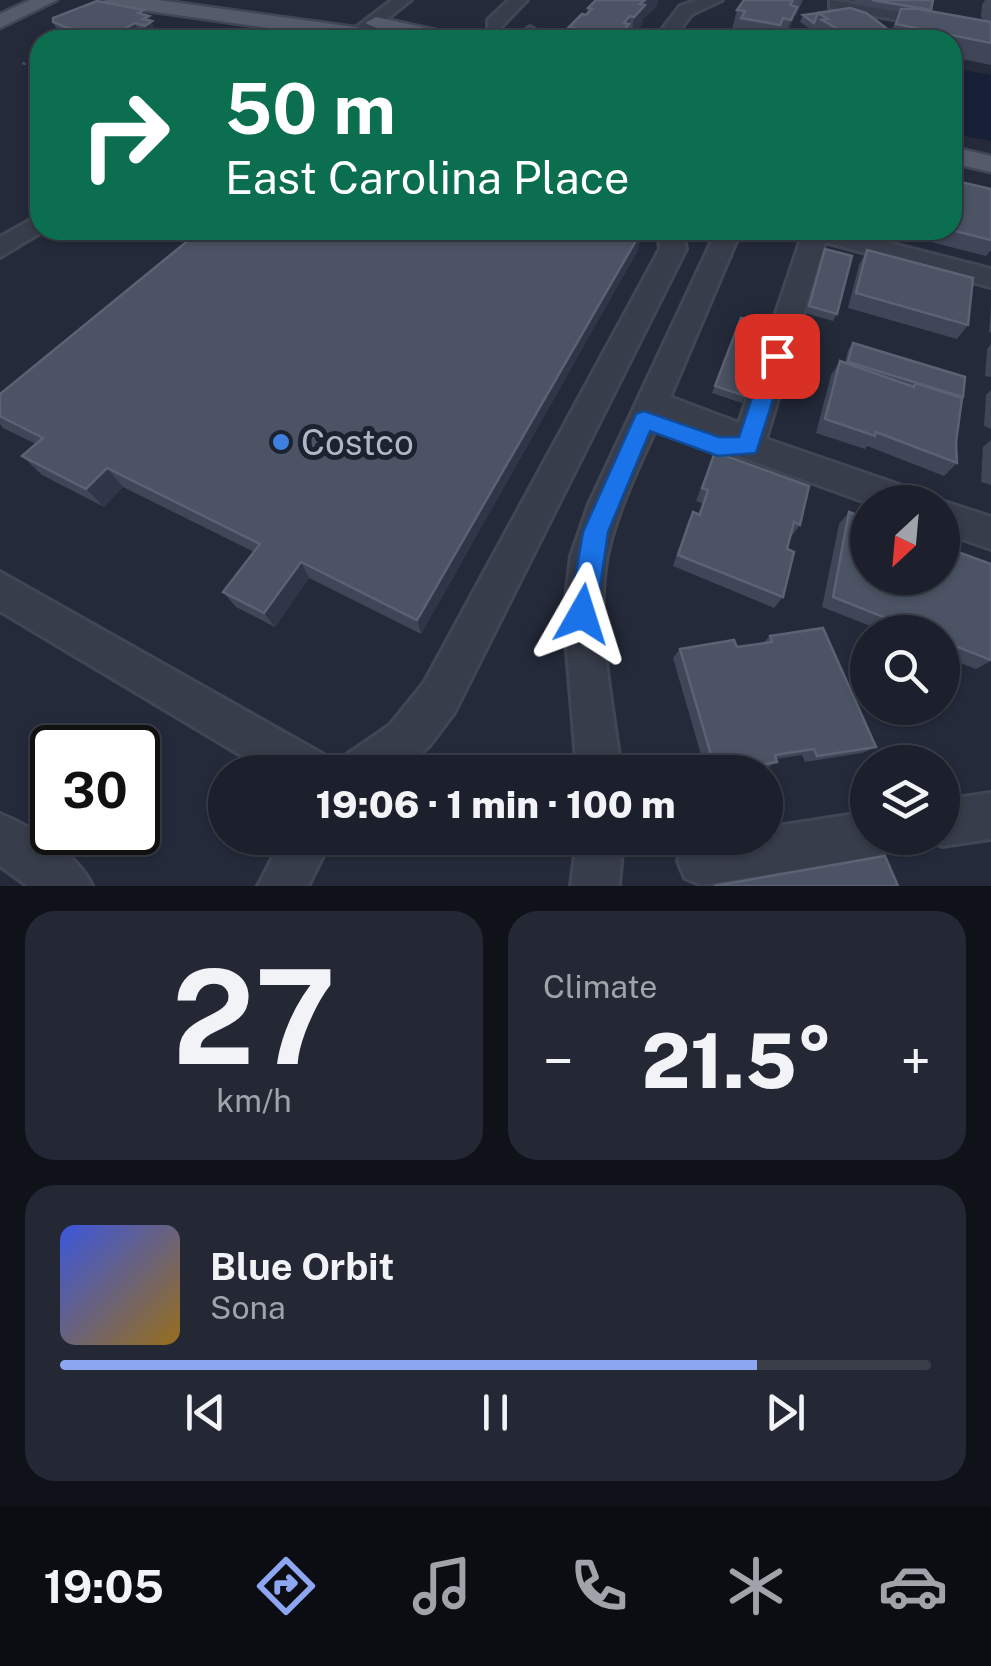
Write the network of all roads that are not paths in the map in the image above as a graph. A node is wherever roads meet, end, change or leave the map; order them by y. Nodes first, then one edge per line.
1 (47, 0) edge
2 (114, 0) edge
3 (193, 0) edge
4 (403, 0) edge
5 (519, 0) edge
6 (714, 0) edge
7 (838, 0) edge
8 (0, 22) edge
9 (494, 24) dead end
10 (345, 30) edge
11 (350, 30) edge
12 (363, 30) edge
13 (671, 30) edge
14 (991, 32) edge
15 (962, 157) edge
16 (991, 164) edge
17 (30, 229) edge
18 (672, 240) edge
19 (724, 240) edge
20 (809, 240) edge
21 (846, 240) edge
22 (0, 249) edge
23 (991, 278) edge
24 (648, 411) junction
25 (748, 446) junction
26 (857, 485) edge
27 (960, 522) edge
28 (991, 533) edge
29 (0, 590) edge
30 (281, 755) edge
31 (387, 755) edge
32 (597, 755) edge
33 (991, 816) edge
34 (960, 820) edge
35 (0, 837) edge
36 (850, 838) edge
37 (299, 855) edge
38 (598, 855) edge
39 (702, 862) dead end
40 (68, 886) edge
41 (282, 886) edge
42 (595, 886) edge

1 - 8 main road
2 - 10 main road
3 - 11 main road
4 - 12 street
5 - 9 street
6 - 13 street
7 - 14 street
15 - 16 main road
17 - 22 street
18 - 31 street
19 - 24 street
20 - 25 street
21 - 23 street
24 - 25 street
24 - 32 street
25 - 26 street
27 - 28 street
29 - 30 street
33 - 34 street
35 - 40 street
36 - 39 street
37 - 41 street
38 - 42 street

